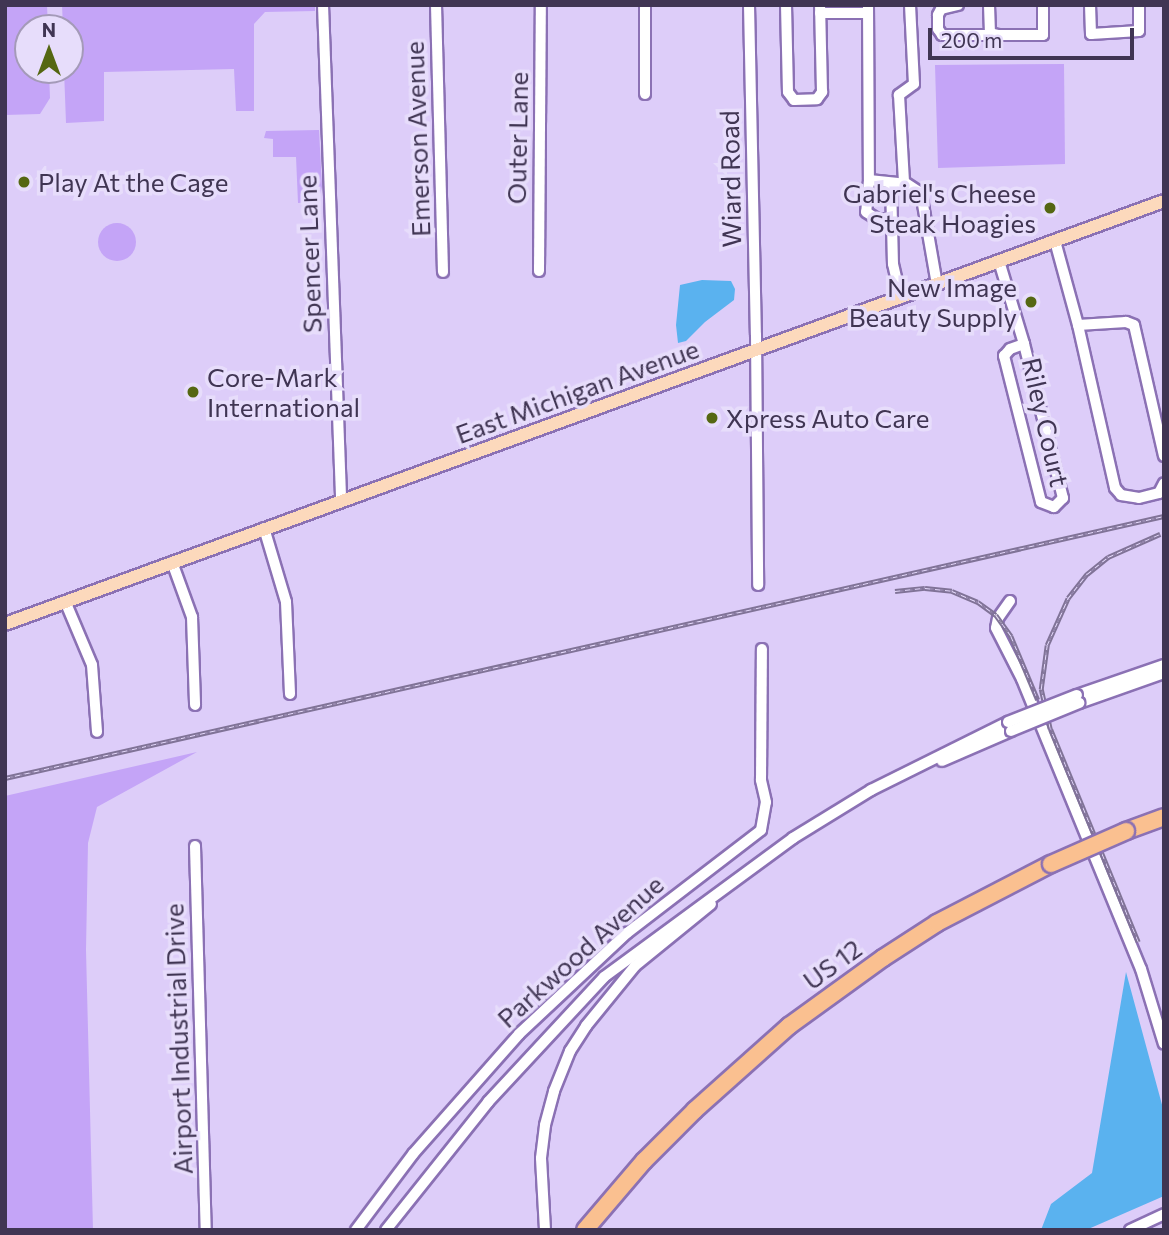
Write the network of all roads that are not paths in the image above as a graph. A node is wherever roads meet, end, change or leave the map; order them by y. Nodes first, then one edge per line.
1 (323, 5) edge
2 (436, 5) edge
3 (541, 5) edge
4 (645, 5) edge
5 (749, 5) edge
6 (786, 5) edge
7 (911, 5) edge
8 (958, 5) edge
9 (989, 5) edge
10 (1043, 5) edge
11 (1090, 5) edge
12 (1139, 5) edge
13 (820, 9) edge
14 (868, 9) edge
15 (992, 35) junction
16 (645, 94) dead end
17 (869, 180) junction
18 (904, 182) junction
19 (891, 183) junction
20 (1164, 201) edge
21 (892, 223) junction
22 (927, 225) junction
23 (1055, 241) junction
24 (999, 261) junction
25 (540, 271) dead end
26 (443, 272) dead end
27 (937, 285) junction
28 (901, 298) junction
29 (1078, 325) junction
30 (1024, 344) junction
31 (756, 351) junction
32 (1164, 456) edge
33 (1164, 483) edge
34 (341, 500) junction
35 (264, 528) junction
36 (172, 562) junction
37 (758, 586) dead end
38 (65, 601) junction
39 (1010, 601) dead end
40 (5, 624) edge
41 (762, 649) dead end
42 (1164, 666) edge
43 (1164, 673) edge
44 (290, 694) dead end
45 (1078, 699) junction
46 (195, 705) dead end
47 (1009, 726) junction
48 (97, 732) dead end
49 (1164, 817) edge
50 (195, 846) dead end
51 (1164, 1044) edge
52 (1164, 1214) edge
53 (206, 1230) edge
54 (356, 1230) edge
55 (386, 1230) edge
56 (545, 1230) edge
57 (586, 1230) edge
58 (1130, 1230) edge

1 - 34 street, Spencer Lane
2 - 26 street, Emerson Avenue
3 - 25 street, Outer Lane
4 - 16 street
5 - 31 street, Wiard Road
6 - 13 street
7 - 18 street
8 - 15 street
9 - 15 street
10 - 15 street
11 - 12 street
13 - 14 street
14 - 17 street
17 - 19 street
17 - 21 street
18 - 19 street
18 - 22 street
19 - 21 street
20 - 23 main road, East Michigan Avenue
21 - 22 street
21 - 28 street
22 - 27 street
23 - 24 main road, East Michigan Avenue
23 - 29 street
24 - 27 main road, East Michigan Avenue
24 - 30 street, Riley Court
27 - 28 main road, East Michigan Avenue
28 - 31 main road, East Michigan Avenue
29 - 32 street
29 - 33 street
30 - 30 street, Riley Court
31 - 34 main road, East Michigan Avenue
31 - 37 street, Wiard Road
34 - 35 main road, East Michigan Avenue
35 - 36 main road, East Michigan Avenue
35 - 44 street
36 - 38 main road, East Michigan Avenue
36 - 46 street
38 - 40 main road, East Michigan Avenue
38 - 48 street
39 - 51 street
41 - 54 street, Parkwood Avenue
42 - 45 street
43 - 45 street
45 - 47 street, bridge
47 - 55 street
47 - 56 street
49 - 57 highway, US 12 / US 12, bridge
50 - 53 street, Airport Industrial Drive
52 - 58 street

